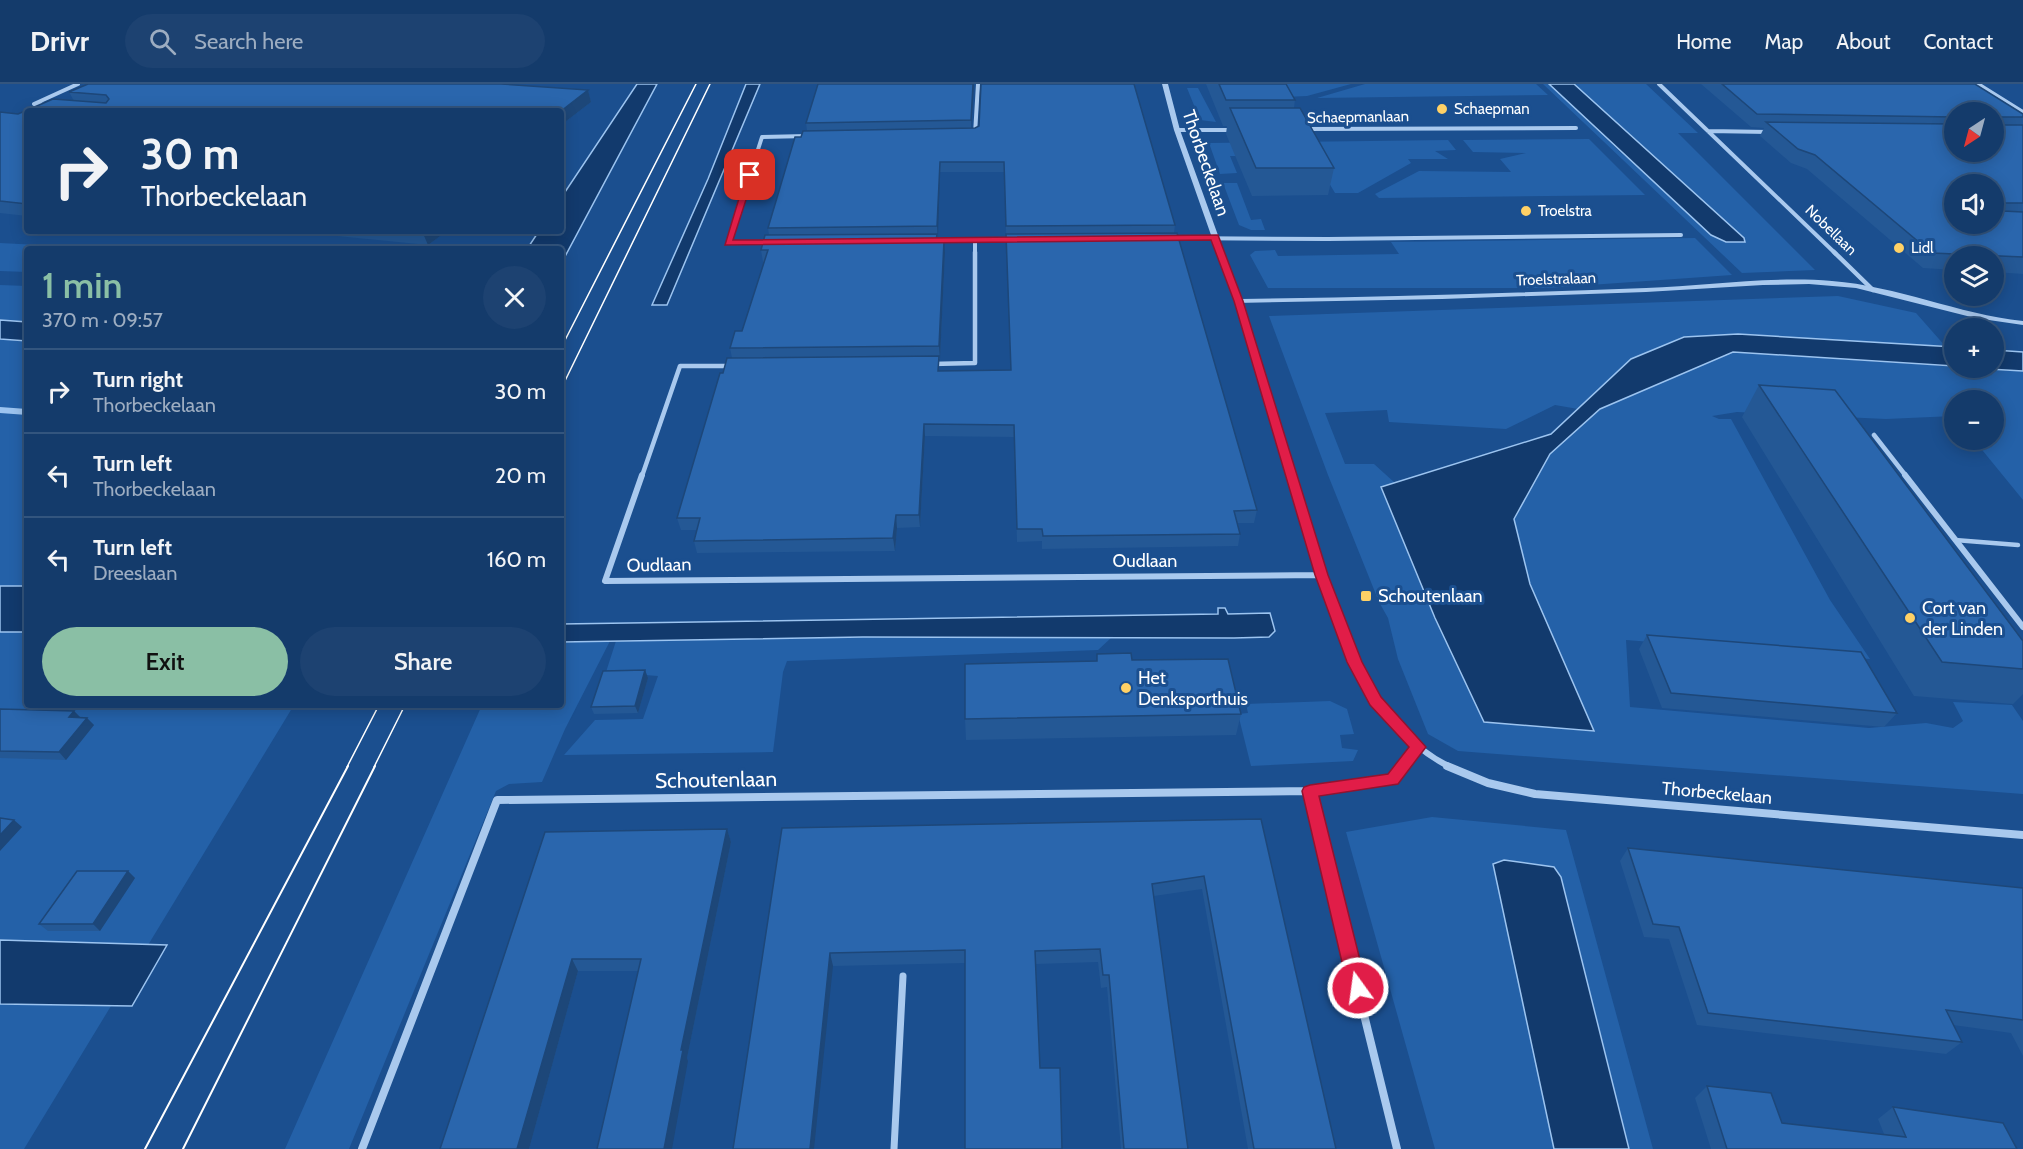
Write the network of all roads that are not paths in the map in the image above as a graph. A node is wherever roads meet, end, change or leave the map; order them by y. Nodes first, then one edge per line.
1 (78, 84) edge
2 (978, 84) edge
3 (1165, 84) edge
4 (1659, 84) edge
5 (1978, 84) edge
6 (56, 106) edge
7 (2023, 112) edge
8 (1576, 128) dead end
9 (1305, 129) edge
10 (1177, 130) junction
11 (1235, 130) edge
12 (1707, 131) junction
13 (1780, 132) edge
14 (963, 134) edge
15 (809, 136) edge
16 (1681, 235) dead end
17 (1215, 237) junction
18 (1169, 238) edge
19 (1021, 239) edge
20 (928, 240) edge
21 (975, 240) junction
22 (775, 242) edge
23 (1873, 290) junction
24 (1239, 301) junction
25 (2023, 323) edge
26 (930, 364) edge
27 (736, 366) edge
28 (1874, 435) dead end
29 (1955, 540) junction
30 (2018, 545) dead end
31 (1321, 575) junction
32 (2023, 627) edge
33 (1418, 747) junction
34 (1310, 791) junction
35 (2023, 835) edge
36 (903, 976) dead end
37 (362, 1149) edge
38 (894, 1149) edge
39 (1397, 1149) edge

1 - 6 street
2 - 14 street
3 - 10 street, Thorbeckelaan
4 - 12 street, Nobellaan
5 - 7 street
8 - 9 street, Schaepmanlaan
10 - 11 street
10 - 17 street, Thorbeckelaan
12 - 13 street
12 - 23 street, Nobellaan
15 - 22 street
16 - 17 street
17 - 18 street
17 - 24 street, Thorbeckelaan
19 - 21 street
20 - 21 street
21 - 26 street
23 - 24 street, Troelstralaan
23 - 25 street
24 - 31 street, Thorbeckelaan
27 - 31 street, Oudlaan
28 - 29 street
29 - 30 lane
29 - 32 street
31 - 33 street, Thorbeckelaan
33 - 34 street
33 - 35 street, Thorbeckelaan
34 - 37 street, Schoutenlaan
34 - 39 street
36 - 38 street

